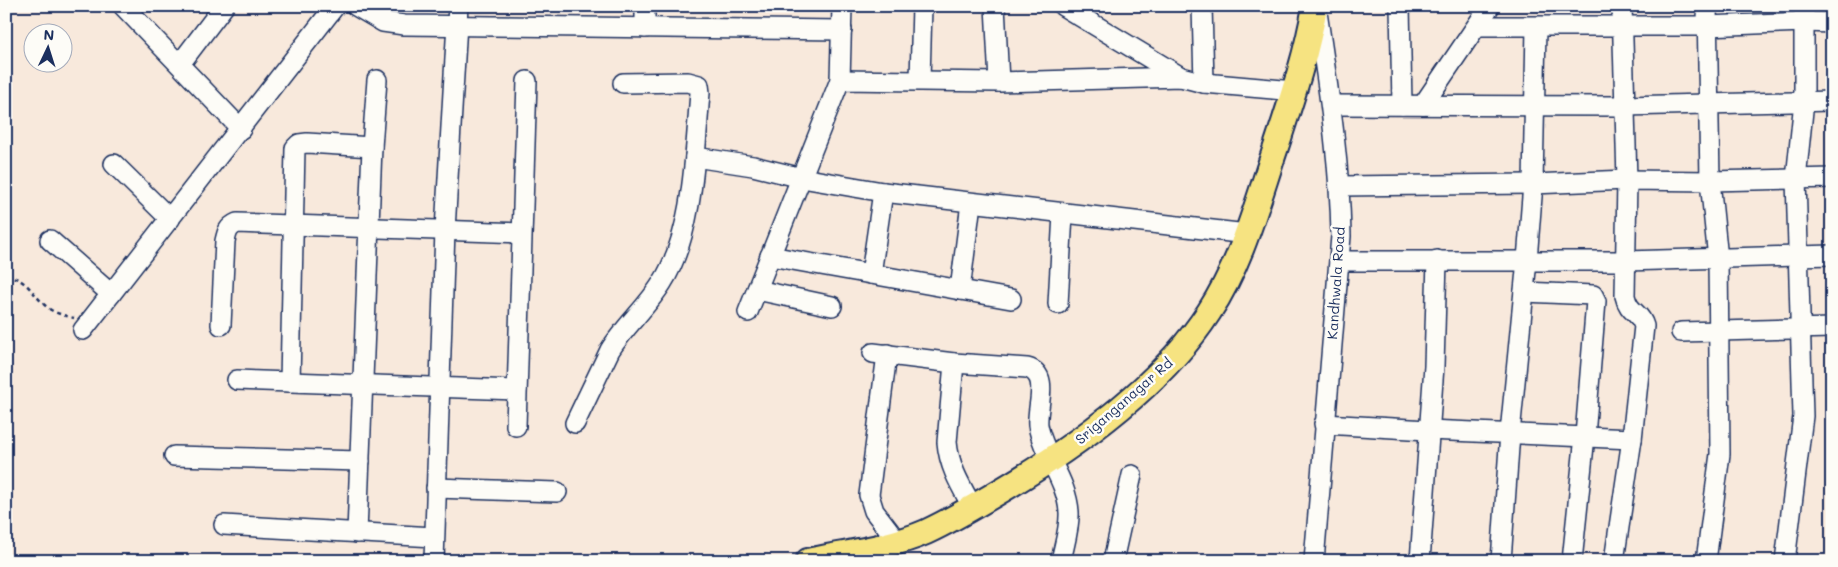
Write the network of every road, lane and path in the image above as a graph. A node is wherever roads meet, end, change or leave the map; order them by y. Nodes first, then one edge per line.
1 (123, 6) edge
2 (224, 6) edge
3 (335, 6) edge
4 (356, 6) edge
5 (458, 6) edge
6 (645, 6) edge
7 (842, 6) edge
8 (922, 6) edge
9 (995, 6) edge
10 (1063, 6) edge
11 (1202, 6) edge
12 (1316, 6) edge
13 (1400, 6) edge
14 (1490, 6) edge
15 (1622, 6) edge
16 (1708, 6) edge
17 (1804, 14) edge
18 (1832, 23) edge
19 (457, 25) junction
20 (1478, 26) junction
21 (1708, 26) junction
22 (1536, 27) junction
23 (1624, 27) junction
24 (645, 28) junction
25 (842, 30) junction
26 (180, 64) junction
27 (1181, 77) junction
28 (377, 80) dead end
29 (840, 80) junction
30 (920, 80) junction
31 (527, 81) dead end
32 (999, 82) junction
33 (623, 83) dead end
34 (1204, 83) junction
35 (1294, 91) junction
36 (1804, 101) junction
37 (1832, 101) edge
38 (1708, 103) junction
39 (1402, 104) junction
40 (1331, 105) junction
41 (1423, 105) junction
42 (1534, 106) junction
43 (1625, 106) junction
44 (241, 129) junction
45 (372, 147) junction
46 (695, 157) junction
47 (114, 164) dead end
48 (802, 178) junction
49 (1832, 178) edge
50 (1796, 179) junction
51 (1627, 180) junction
52 (1710, 181) junction
53 (1533, 184) junction
54 (1340, 186) junction
55 (883, 192) junction
56 (971, 203) junction
57 (1063, 214) junction
58 (170, 219) junction
59 (293, 225) junction
60 (368, 228) junction
61 (445, 230) junction
62 (521, 233) junction
63 (1247, 234) junction
64 (50, 240) dead end
65 (1832, 255) edge
66 (770, 256) junction
67 (1798, 256) junction
68 (1718, 259) junction
69 (1437, 260) junction
70 (1527, 260) junction
71 (1339, 261) junction
72 (1626, 261) junction
73 (871, 274) junction
74 (6, 275) edge
75 (757, 290) junction
76 (960, 290) junction
77 (1524, 292) junction
78 (111, 294) junction
79 (1010, 299) dead end
80 (1058, 304) dead end
81 (832, 306) dead end
82 (748, 312) dead end
83 (86, 325) joint
84 (221, 325) dead end
85 (1800, 328) junction
86 (1832, 328) edge
87 (1681, 332) dead end
88 (1718, 332) junction
89 (954, 363) junction
90 (237, 380) dead end
91 (290, 382) junction
92 (363, 384) junction
93 (440, 386) junction
94 (516, 390) junction
95 (574, 423) dead end
96 (1324, 424) junction
97 (516, 426) dead end
98 (1428, 430) junction
99 (1510, 433) junction
100 (1585, 436) junction
101 (1632, 439) junction
102 (174, 456) dead end
103 (1052, 460) junction
104 (360, 461) junction
105 (1132, 476) dead end
106 (436, 488) junction
107 (557, 492) dead end
108 (973, 508) junction
109 (224, 525) dead end
110 (356, 533) junction
111 (434, 537) junction
112 (897, 541) junction
113 (434, 561) edge
114 (808, 561) edge
115 (1061, 561) edge
116 (1113, 561) edge
117 (1314, 561) edge
118 (1420, 561) edge
119 (1501, 561) edge
120 (1572, 561) edge
121 (1614, 561) edge
122 (1706, 561) edge
123 (1785, 561) edge

1 - 26 street
2 - 26 street
3 - 44 street
4 - 19 street
5 - 19 street
6 - 24 street
7 - 25 street
8 - 30 street
9 - 32 street
10 - 27 street
11 - 34 street
12 - 35 main road, Sriganganagar Rd
12 - 40 street, Kandhwala Road
13 - 39 street
14 - 20 street
15 - 23 street
16 - 21 street
17 - 18 street
17 - 21 street
17 - 36 street
19 - 24 street
19 - 61 street
20 - 22 street
20 - 41 street
21 - 23 street
21 - 38 street
22 - 23 street
22 - 42 street
23 - 43 street
24 - 25 street
25 - 29 street
26 - 44 street
27 - 32 street
27 - 34 street
28 - 45 street
29 - 30 street
29 - 48 street
30 - 32 street
31 - 62 street
33 - 46 street
34 - 35 street
35 - 63 main road, Sriganganagar Rd
36 - 37 street
36 - 38 street
36 - 50 street
38 - 43 street
38 - 52 street
39 - 40 street
39 - 41 street
40 - 54 street, Kandhwala Road
41 - 42 street
42 - 43 street
42 - 53 street
43 - 51 street
44 - 58 street
45 - 59 street
45 - 60 street
46 - 48 street
46 - 95 street
47 - 58 street
48 - 55 street
48 - 66 street
49 - 50 street
50 - 52 street
50 - 67 street
51 - 52 street
51 - 53 street
51 - 72 street
52 - 68 street
53 - 54 street
53 - 70 street
54 - 71 street, Kandhwala Road
55 - 56 street
55 - 73 street
56 - 57 street
56 - 76 street
57 - 63 street
57 - 80 street
58 - 78 street
59 - 60 street
59 - 84 street
59 - 91 street
60 - 61 street
60 - 92 street
61 - 62 street
61 - 93 street
62 - 94 street
63 - 103 main road, Sriganganagar Rd
64 - 78 street
65 - 67 street
66 - 73 street
66 - 75 street
67 - 68 street
67 - 85 street
68 - 72 street
68 - 88 street
69 - 70 street
69 - 71 street
69 - 98 street
70 - 72 street
70 - 77 street
71 - 96 street, Kandhwala Road
72 - 101 street
73 - 76 street
74 - 83 path
75 - 81 street
75 - 82 street
76 - 79 street
77 - 99 street
77 - 100 street
78 - 83 street
85 - 86 street
85 - 88 street
85 - 123 street
87 - 88 street
88 - 122 street
89 - 103 street
89 - 108 street
89 - 112 street
90 - 91 street
91 - 92 street
92 - 93 street
92 - 104 street
93 - 94 street
93 - 106 street
94 - 97 street
96 - 98 street
96 - 117 street, Kandhwala Road
98 - 99 street
98 - 118 street
99 - 100 street
99 - 119 street
100 - 101 street
100 - 120 street
101 - 121 street
102 - 104 street
103 - 108 main road, Sriganganagar Rd
103 - 115 street
104 - 110 street
105 - 116 street
106 - 107 street
106 - 111 street
108 - 112 main road, Sriganganagar Rd
109 - 110 street
110 - 111 street
111 - 113 street
112 - 114 main road, Sriganganagar Rd

